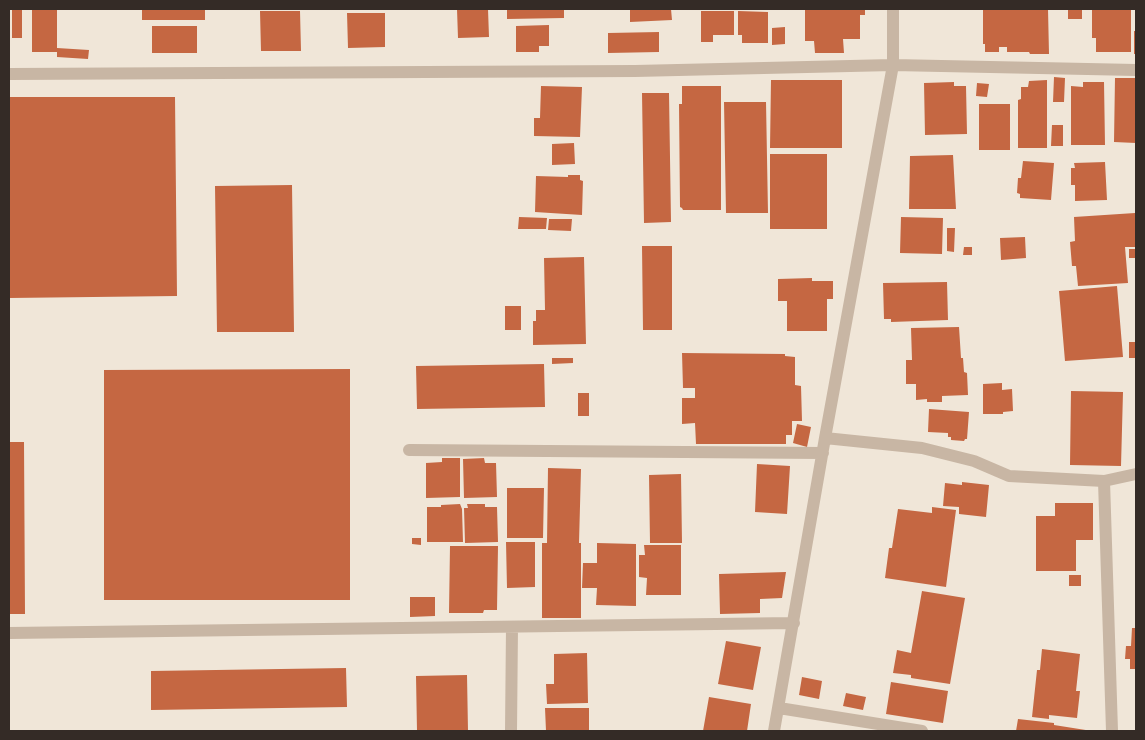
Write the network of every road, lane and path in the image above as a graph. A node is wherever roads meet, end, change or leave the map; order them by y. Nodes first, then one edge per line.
1 (893, 9) edge
2 (893, 65) junction
3 (1136, 70) edge
4 (9, 74) edge
5 (825, 438) junction
6 (409, 450) dead end
7 (823, 453) junction
8 (1136, 474) edge
9 (1104, 481) junction
10 (794, 623) junction
11 (512, 627) junction
12 (9, 634) edge
13 (778, 708) junction
14 (511, 731) edge
15 (774, 731) edge
16 (922, 731) edge
17 (1112, 731) edge

1 - 2 street
2 - 3 street
2 - 4 street
2 - 5 street
5 - 7 street
5 - 9 street
6 - 7 street
7 - 10 street
8 - 9 street
9 - 17 street
10 - 11 street
10 - 13 street
11 - 12 street
11 - 14 street
13 - 15 street
13 - 16 street

